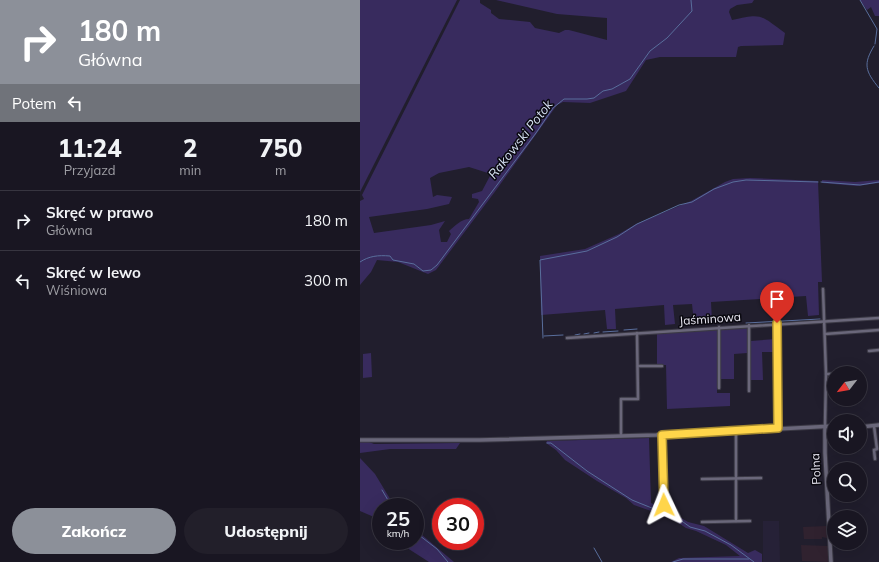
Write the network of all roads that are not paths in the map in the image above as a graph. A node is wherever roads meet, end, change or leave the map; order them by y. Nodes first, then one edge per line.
1 (823, 289) dead end
2 (879, 318) edge
3 (825, 321) junction
4 (777, 323) junction
5 (749, 325) junction
6 (719, 327) junction
7 (879, 330) edge
8 (637, 333) junction
9 (825, 334) junction
10 (567, 338) dead end
11 (879, 350) edge
12 (869, 351) dead end
13 (638, 366) junction
14 (662, 366) dead end
15 (826, 374) joint
16 (719, 388) dead end
17 (750, 391) dead end
18 (879, 425) edge
19 (826, 426) junction
20 (867, 426) edge
21 (874, 426) junction
22 (778, 428) junction
23 (736, 431) junction
24 (662, 435) junction
25 (621, 436) junction
26 (360, 440) edge
27 (875, 459) dead end
28 (736, 478) junction
29 (761, 478) dead end
30 (702, 479) dead end
31 (664, 505) dead end
32 (736, 521) junction
33 (702, 522) dead end
34 (750, 522) dead end
35 (831, 562) edge

1 - 3 street, Polna
2 - 3 street, Jaśminowa
3 - 4 street, Jaśminowa
3 - 9 street, Polna
4 - 5 street, Jaśminowa
4 - 22 street
5 - 6 street, Jaśminowa
5 - 17 street
6 - 8 street, Jaśminowa
6 - 16 street
7 - 9 street
8 - 10 street, Jaśminowa
8 - 13 street
9 - 15 street, Polna
11 - 12 street
13 - 14 street
13 - 25 street
15 - 19 street, Polna
18 - 21 street
19 - 22 street
19 - 35 street, Polna
20 - 21 street
21 - 27 street
22 - 23 street
23 - 24 street
23 - 28 street
24 - 25 street
24 - 31 street
25 - 26 street
28 - 29 street
28 - 30 street
28 - 32 street
32 - 33 street
32 - 34 street

